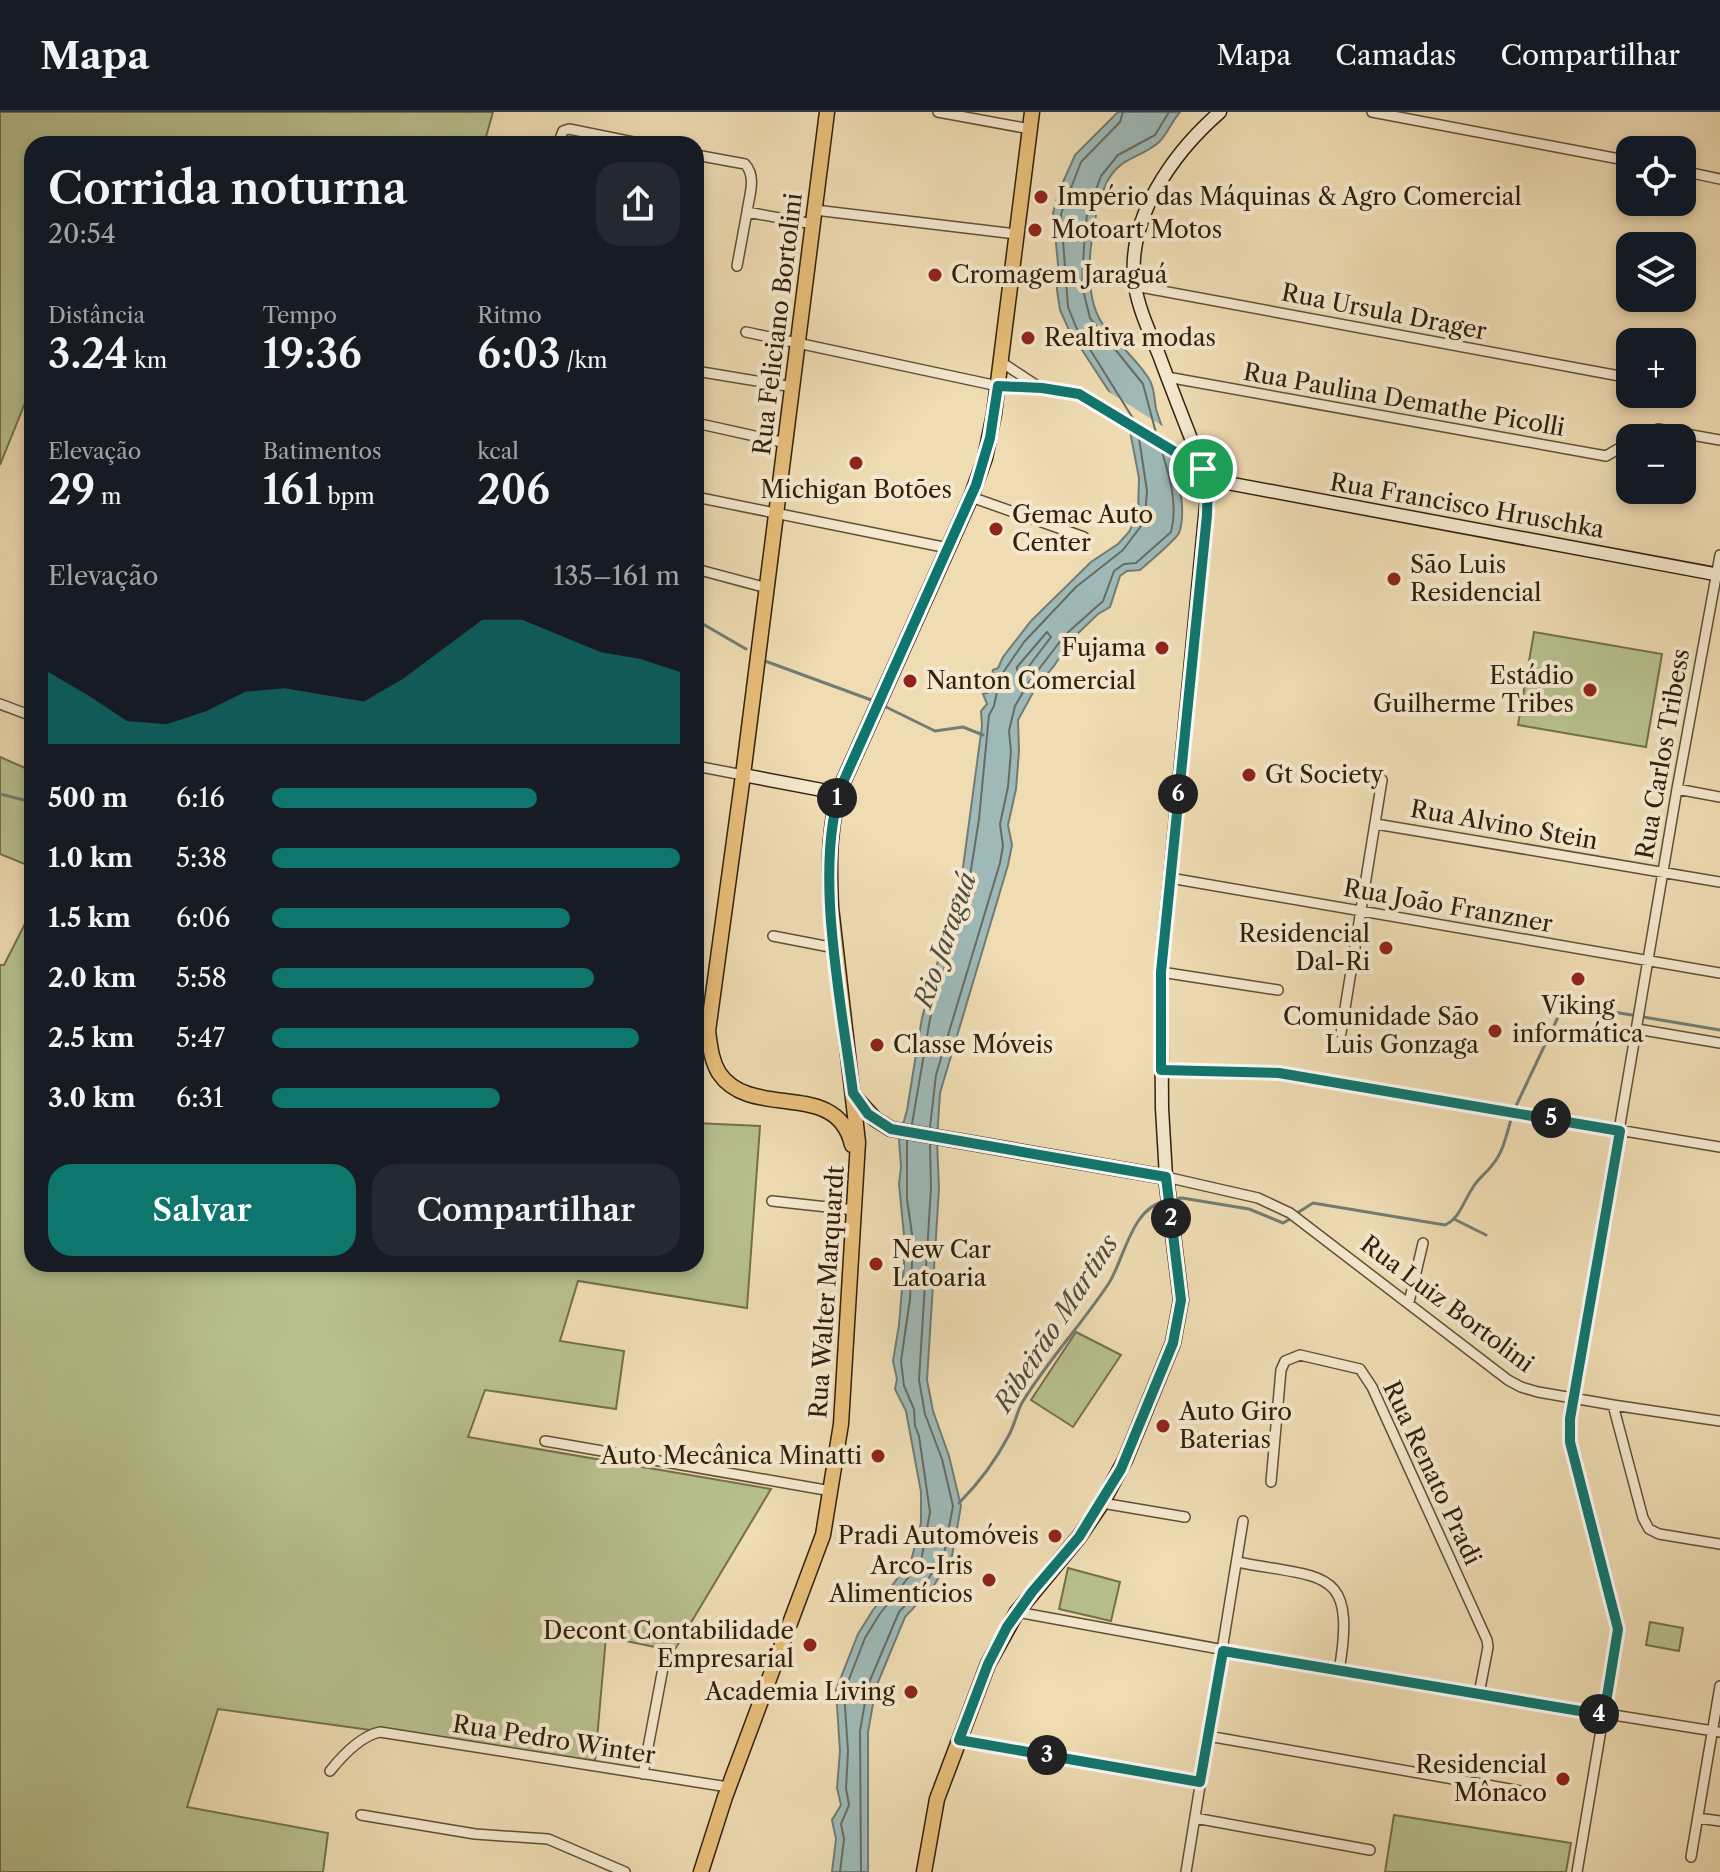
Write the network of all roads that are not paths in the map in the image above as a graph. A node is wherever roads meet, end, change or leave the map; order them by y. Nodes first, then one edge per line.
1 (827, 112) edge
2 (938, 112) edge
3 (1032, 112) edge
4 (1220, 112) edge
5 (1372, 112) edge
6 (1030, 129) junction
7 (561, 136) edge
8 (604, 136) edge
9 (704, 156) edge
10 (1616, 158) edge
11 (1696, 174) edge
12 (1720, 179) edge
13 (747, 212) junction
14 (814, 217) junction
15 (1016, 234) junction
16 (737, 266) dead end
17 (1135, 286) junction
18 (746, 332) dead end
19 (799, 342) junction
20 (1001, 362) junction
21 (704, 372) edge
22 (1616, 375) edge
23 (1167, 377) junction
24 (998, 386) junction
25 (793, 387) junction
26 (1042, 388) junction
27 (704, 425) edge
28 (1696, 436) edge
29 (1720, 440) edge
30 (786, 443) junction
31 (1616, 450) edge
32 (1204, 474) junction
33 (971, 497) junction
34 (704, 499) edge
35 (777, 513) junction
36 (1084, 537) dead end
37 (948, 548) junction
38 (1720, 555) edge
39 (704, 571) edge
40 (1718, 574) edge
41 (767, 588) junction
42 (0, 704) edge
43 (24, 713) edge
44 (704, 768) edge
45 (743, 775) junction
46 (1382, 780) dead end
47 (1677, 789) junction
48 (838, 793) junction
49 (1720, 797) edge
50 (1376, 824) junction
51 (1663, 872) junction
52 (1170, 878) junction
53 (1720, 882) edge
54 (1361, 911) junction
55 (773, 936) dead end
56 (835, 948) junction
57 (1649, 961) junction
58 (1161, 972) junction
59 (1720, 973) edge
60 (1278, 990) dead end
61 (1639, 1021) junction
62 (1341, 1033) dead end
63 (1720, 1043) edge
64 (1161, 1070) junction
65 (853, 1093) junction
66 (830, 1110) junction
67 (1620, 1131) junction
68 (1720, 1147) edge
69 (857, 1164) junction
70 (1166, 1177) junction
71 (772, 1201) dead end
72 (855, 1210) junction
73 (1423, 1243) dead end
74 (1409, 1302) junction
75 (1573, 1398) junction
76 (1613, 1405) junction
77 (1720, 1421) edge
78 (545, 1441) dead end
79 (1271, 1482) dead end
80 (831, 1491) junction
81 (1102, 1503) junction
82 (1185, 1517) dead end
83 (1243, 1521) dead end
84 (1720, 1544) edge
85 (1237, 1562) junction
86 (1017, 1612) junction
87 (1223, 1651) junction
88 (663, 1668) dead end
89 (1339, 1671) junction
90 (1720, 1686) edge
91 (1479, 1694) junction
92 (1604, 1715) junction
93 (1716, 1731) edge
94 (1208, 1736) junction
95 (959, 1740) junction
96 (330, 1771) dead end
97 (643, 1774) junction
98 (1200, 1782) junction
99 (728, 1787) junction
100 (1544, 1795) dead end
101 (361, 1815) dead end
102 (1195, 1818) junction
103 (1698, 1818) junction
104 (1720, 1821) edge
105 (1370, 1850) dead end
106 (1691, 1857) dead end
107 (625, 1872) edge
108 (701, 1872) edge
109 (924, 1872) edge
110 (1186, 1872) edge
111 (1577, 1872) edge

1 - 14 main road, Rua Feliciano Bortolini
2 - 6 street
3 - 6 main road, Rua Walter Marquardt
4 - 17 main road
5 - 10 street
6 - 15 main road, Rua Walter Marquardt
7 - 8 street
9 - 13 street
11 - 12 street
13 - 14 street
13 - 16 street
14 - 15 street
14 - 19 main road, Rua Feliciano Bortolini
15 - 20 main road, Rua Walter Marquardt
17 - 22 street, Rua Ursula Drager
17 - 23 main road
18 - 19 street
19 - 24 street
19 - 25 main road, Rua Feliciano Bortolini
20 - 24 main road, Rua Walter Marquardt
20 - 26 street
21 - 25 street
23 - 31 street, Rua Paulina Demathe Picolli
23 - 32 main road
24 - 26 street
24 - 33 main road, Rua Walter Marquardt
25 - 30 main road, Rua Feliciano Bortolini
26 - 32 street
27 - 30 street
28 - 29 street
30 - 35 main road, Rua Feliciano Bortolini
32 - 40 main road, Rua Francisco Hruschka
32 - 52 main road
33 - 36 street
33 - 37 main road, Rua Walter Marquardt
34 - 35 street
35 - 37 street
35 - 41 main road, Rua Feliciano Bortolini
37 - 48 main road, Rua Walter Marquardt
38 - 40 street, Rua Carlos Tribess
39 - 41 street
40 - 47 street, Rua Carlos Tribess
41 - 45 main road, Rua Feliciano Bortolini
42 - 43 street
44 - 45 street
45 - 48 main road
45 - 66 main road, Rua Feliciano Bortolini
46 - 50 street
47 - 49 street
47 - 51 street, Rua Carlos Tribess
48 - 56 main road, Rua Walter Marquardt
50 - 51 street, Rua Alvino Stein
50 - 54 street
51 - 53 street, Rua Alvino Stein
51 - 57 street, Rua Carlos Tribess
52 - 54 street, Rua João Franzner
52 - 58 main road
54 - 57 street, Rua João Franzner
54 - 62 street
55 - 56 street
56 - 65 main road, Rua Walter Marquardt
57 - 59 street, Rua João Franzner
57 - 61 street, Rua Carlos Tribess
58 - 60 street
58 - 64 main road
61 - 63 street
61 - 67 street, Rua Carlos Tribess
64 - 67 street
64 - 70 main road
65 - 66 main road
65 - 69 main road, Rua Walter Marquardt
65 - 70 main road
66 - 69 main road
67 - 68 street
67 - 75 street, Rua Carlos Tribess
69 - 72 main road, Rua Walter Marquardt
70 - 74 street, Rua Luiz Bortolini
70 - 81 main road
71 - 72 street
72 - 80 main road, Rua Walter Marquardt
73 - 74 street
74 - 75 street, Rua Luiz Bortolini
75 - 76 street, Rua Luiz Bortolini
75 - 92 street, Rua Carlos Tribess
76 - 77 street, Rua Luiz Bortolini
76 - 84 street
78 - 80 street
79 - 91 street, Rua Renato Pradi
80 - 99 main road, Rua Walter Marquardt
81 - 82 street
81 - 86 main road
83 - 85 street
85 - 87 street
85 - 89 street
86 - 87 street
86 - 95 main road
87 - 89 street
87 - 94 street
88 - 97 street
89 - 91 street
90 - 93 street
91 - 92 street
92 - 93 street
92 - 111 street, Rua Carlos Tribess
93 - 103 street
94 - 98 street
94 - 100 street
95 - 98 street
95 - 109 main road
96 - 97 street, Rua Pedro Winter
97 - 99 street, Rua Pedro Winter
98 - 102 street
99 - 108 main road, Rua Walter Marquardt
101 - 107 street
102 - 105 street
102 - 110 street
103 - 104 street
103 - 106 street

